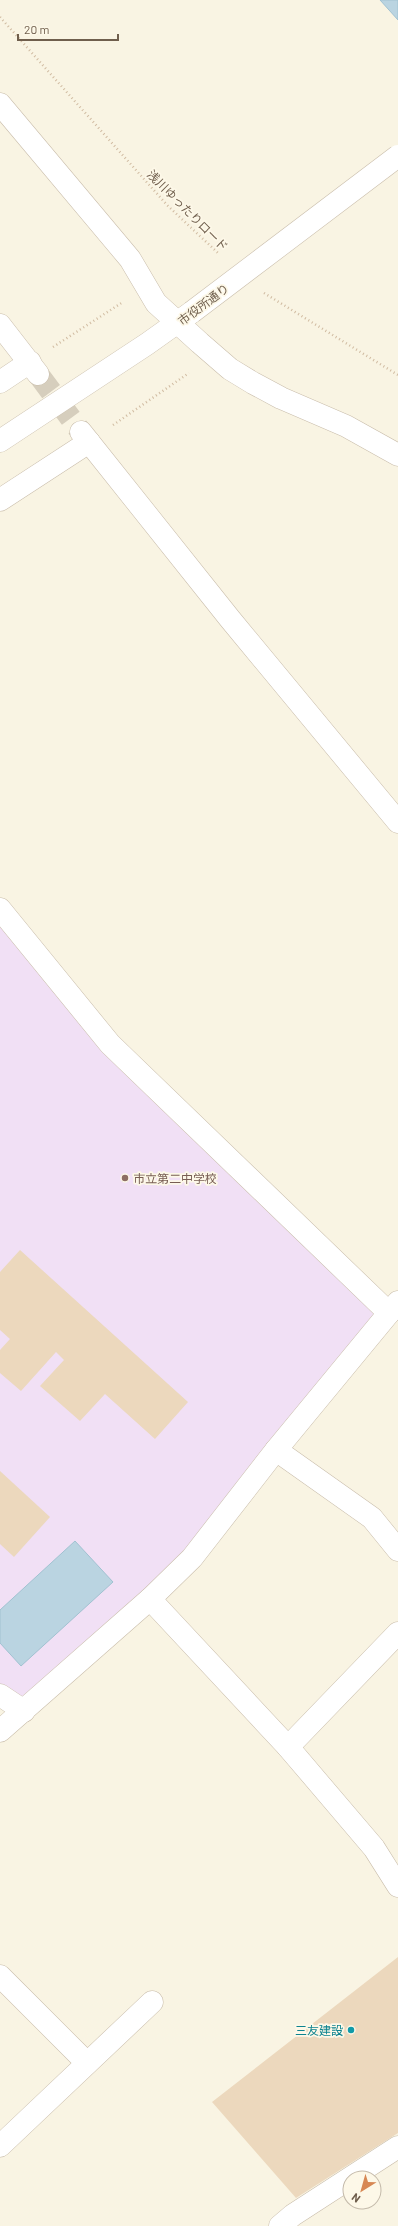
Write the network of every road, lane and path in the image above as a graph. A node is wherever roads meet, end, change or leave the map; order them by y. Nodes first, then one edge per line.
1 (0, 17) edge
2 (0, 104) edge
3 (398, 156) edge
4 (225, 259) dead end
5 (260, 289) dead end
6 (129, 298) dead end
7 (185, 317) junction
8 (0, 325) edge
9 (53, 347) dead end
10 (191, 372) dead end
11 (398, 375) edge
12 (0, 382) edge
13 (112, 425) dead end
14 (0, 441) edge
15 (398, 455) edge
16 (0, 500) edge
17 (398, 822) edge
18 (0, 909) edge
19 (393, 1307) edge
20 (276, 1450) junction
21 (398, 1550) edge
22 (150, 1599) junction
23 (398, 1633) edge
24 (0, 1695) edge
25 (24, 1711) junction
26 (0, 1731) edge
27 (288, 1747) junction
28 (398, 1886) edge
29 (0, 1976) edge
30 (152, 2002) dead end
31 (87, 2063) junction
32 (0, 2146) edge
33 (398, 2147) edge
34 (280, 2226) edge

1 - 4 path, 浅川ゆったりロード
2 - 7 street
3 - 7 street, 市役所通り, bridge
5 - 11 path
6 - 9 path
7 - 14 street, 市役所通り
7 - 15 street
8 - 12 street
10 - 13 path
16 - 17 street
18 - 19 street
19 - 20 street
20 - 21 street
20 - 22 street
22 - 25 street
22 - 27 street
23 - 27 street
24 - 25 street
25 - 26 street
27 - 28 street
29 - 31 street
30 - 31 street
31 - 32 street
33 - 34 street

